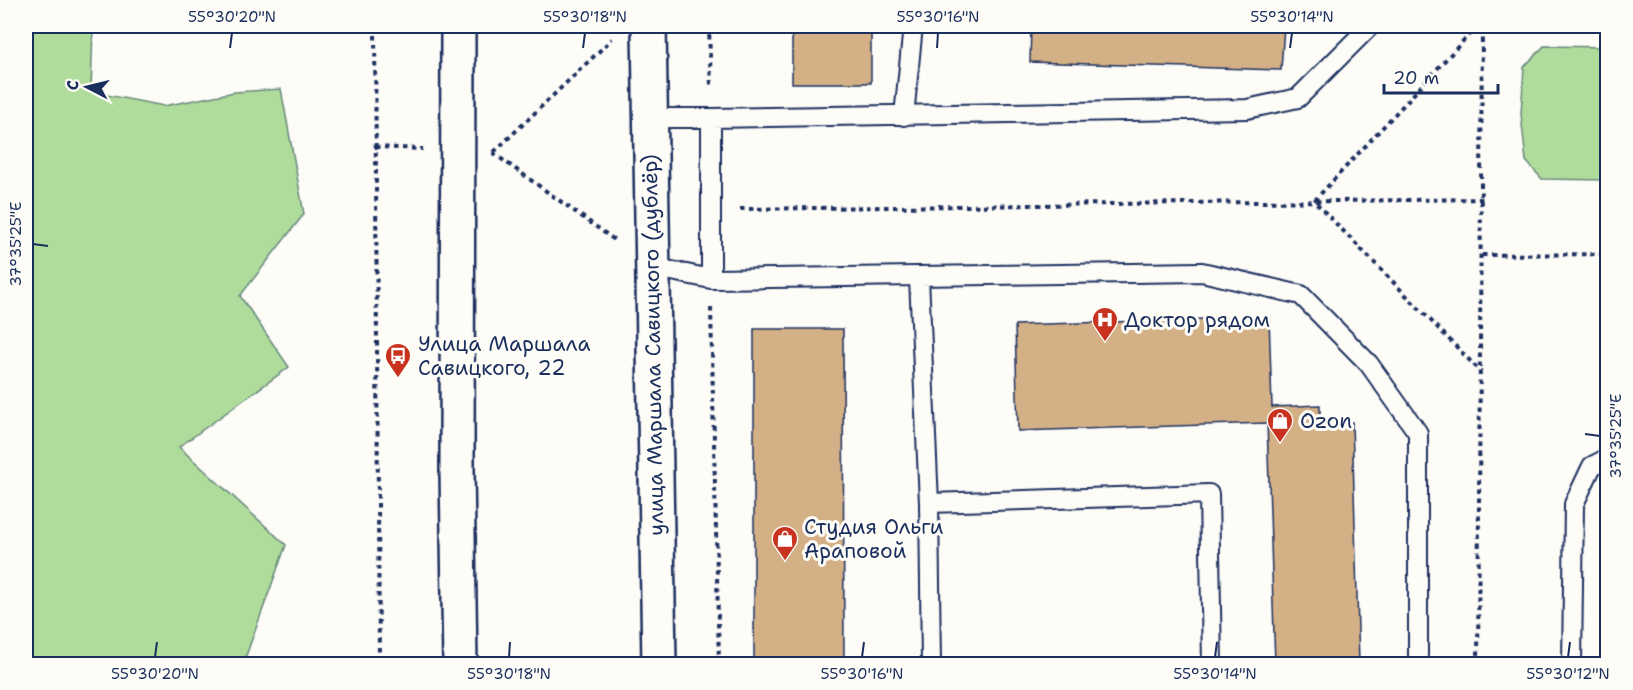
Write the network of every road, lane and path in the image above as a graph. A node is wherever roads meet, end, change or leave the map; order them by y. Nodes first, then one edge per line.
1 (375, 26) edge
2 (458, 26) edge
3 (709, 26) edge
4 (914, 26) edge
5 (1370, 26) edge
6 (1477, 26) edge
7 (1482, 26) edge
8 (633, 29) edge
9 (711, 89) dead end
10 (904, 116) junction
11 (649, 118) junction
12 (711, 118) junction
13 (375, 147) junction
14 (458, 151) junction
15 (494, 153) junction
16 (1483, 199) junction
17 (1314, 201) junction
18 (711, 209) junction
19 (1608, 254) edge
20 (1482, 255) junction
21 (652, 267) junction
22 (919, 278) junction
23 (711, 279) junction
24 (1481, 373) junction
25 (1608, 458) edge
26 (929, 503) junction
27 (379, 664) edge
28 (460, 664) edge
29 (659, 664) edge
30 (719, 664) edge
31 (931, 664) edge
32 (1212, 664) edge
33 (1418, 664) edge
34 (1478, 664) edge
35 (1572, 664) edge

1 - 13 path
2 - 14 street
3 - 9 path
4 - 10 lane
5 - 10 lane
6 - 17 path
7 - 16 path
8 - 11 street, улица Маршала Савицкого (дублёр)
8 - 15 path
10 - 12 lane
11 - 12 lane
11 - 21 street, улица Маршала Савицкого (дублёр)
12 - 18 lane
13 - 14 path
13 - 27 path
14 - 15 path
14 - 28 street
15 - 21 path
16 - 17 path
16 - 20 path
17 - 18 path
17 - 24 path
18 - 23 lane
19 - 20 path
20 - 24 path
21 - 23 lane
21 - 29 street, улица Маршала Савицкого (дублёр)
22 - 23 lane
22 - 26 lane
22 - 33 lane
23 - 30 path
24 - 34 path
25 - 35 lane
26 - 31 lane
26 - 32 lane

